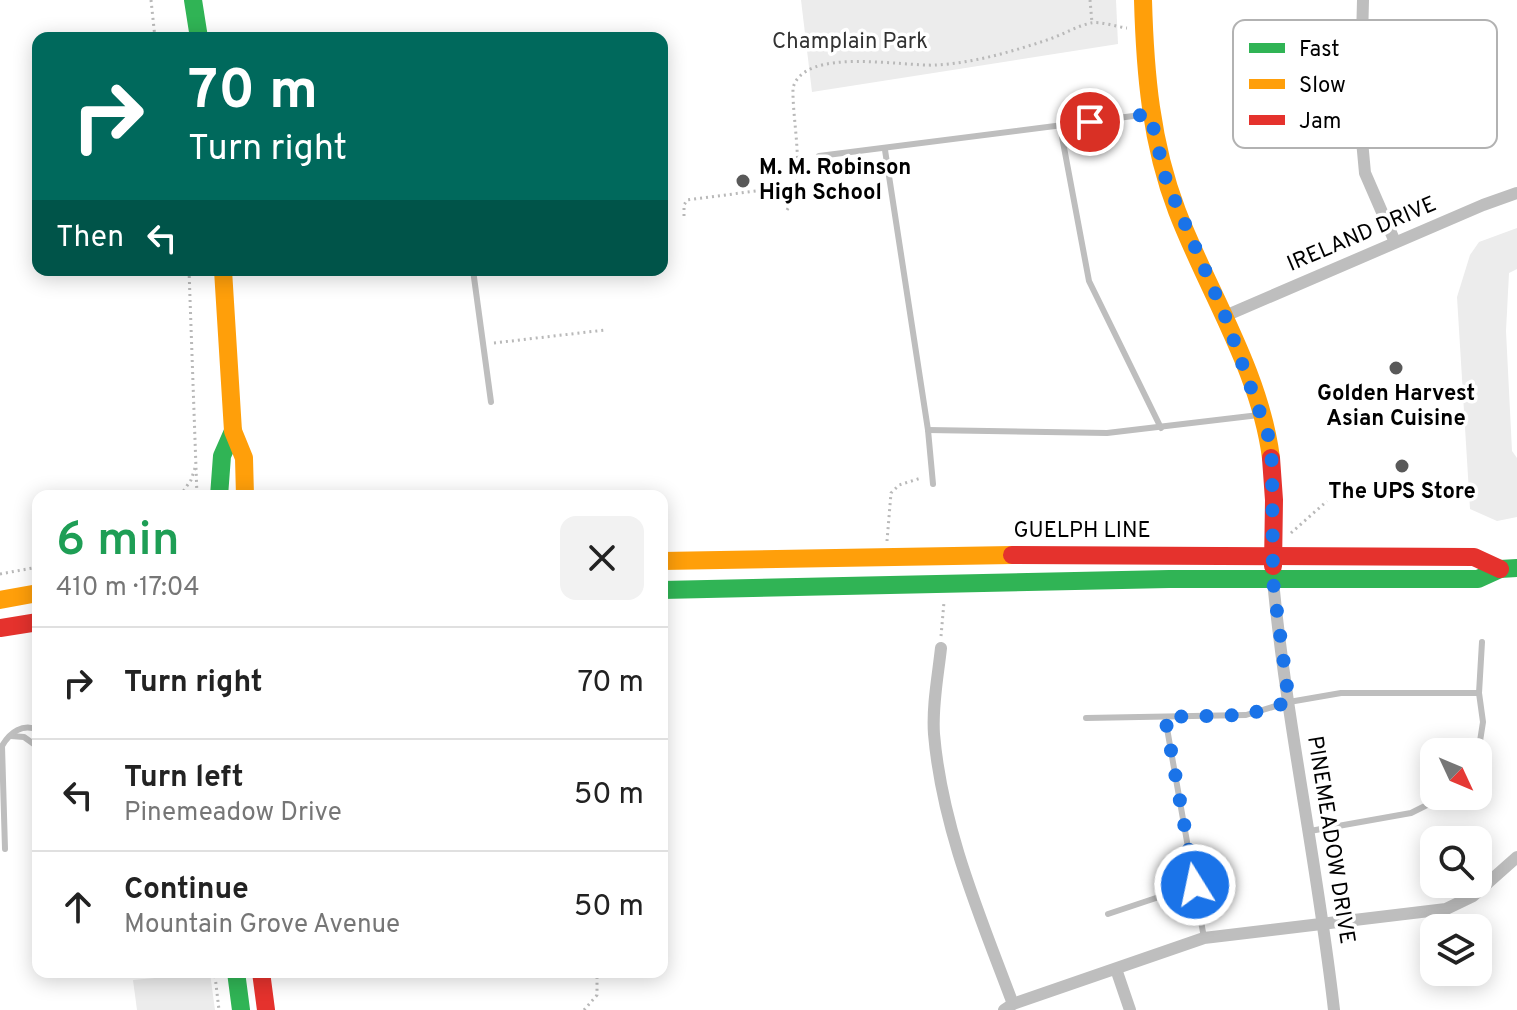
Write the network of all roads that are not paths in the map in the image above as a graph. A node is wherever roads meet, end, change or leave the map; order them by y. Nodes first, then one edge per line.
1 (193, 0) edge
2 (1143, 0) edge
3 (1363, 0) edge
4 (1362, 20) edge
5 (198, 32) edge
6 (1150, 114) junction
7 (1060, 126) junction
8 (1363, 148) edge
9 (885, 150) junction
10 (819, 156) dead end
11 (1517, 193) edge
12 (1395, 242) junction
13 (223, 276) edge
14 (474, 276) edge
15 (1225, 316) junction
16 (491, 402) dead end
17 (1261, 414) junction
18 (1161, 428) junction
19 (928, 430) junction
20 (233, 431) junction
21 (933, 484) dead end
22 (219, 490) edge
23 (246, 490) edge
24 (1273, 555) junction
25 (857, 558) junction
26 (668, 561) edge
27 (1508, 569) edge
28 (1273, 581) junction
29 (858, 586) junction
30 (668, 590) edge
31 (32, 594) edge
32 (0, 600) edge
33 (32, 623) edge
34 (0, 628) edge
35 (1482, 642) dead end
36 (941, 648) road end
37 (1479, 693) junction
38 (1289, 702) junction
39 (1165, 717) junction
40 (1086, 718) dead end
41 (32, 727) edge
42 (11, 736) junction
43 (1480, 738) edge
44 (32, 743) edge
45 (1420, 808) edge
46 (1310, 831) junction
47 (5, 849) dead end
48 (1517, 857) edge
49 (1195, 885) junction
50 (1108, 914) dead end
51 (1324, 923) junction
52 (1204, 938) junction
53 (1116, 969) junction
54 (237, 978) edge
55 (262, 978) edge
56 (1008, 1007) edge
57 (241, 1010) edge
58 (266, 1010) edge
59 (1130, 1010) edge
60 (1334, 1010) edge

1 - 5 main road
2 - 6 main road
3 - 4 street
6 - 7 lane
6 - 15 main road
7 - 9 lane
7 - 18 lane
8 - 12 street
9 - 10 lane
9 - 19 lane
11 - 12 street, IRELAND DRIVE
12 - 15 street, IRELAND DRIVE
13 - 20 main road
14 - 16 lane
15 - 17 main road
17 - 18 lane
17 - 24 main road
18 - 19 lane
19 - 21 lane
20 - 22 main road
20 - 23 main road
24 - 25 main road, GUELPH LINE
24 - 27 main road, GUELPH LINE
24 - 28 main road
25 - 26 main road, GUELPH LINE
25 - 29 main road
27 - 28 main road, GUELPH LINE
28 - 29 main road, GUELPH LINE
28 - 38 street, PINEMEADOW DRIVE
29 - 30 main road, GUELPH LINE
31 - 32 main road
33 - 34 main road
35 - 37 lane
36 - 56 street
37 - 38 lane
37 - 43 lane
38 - 39 lane
38 - 46 street, PINEMEADOW DRIVE
39 - 40 lane
39 - 49 lane
41 - 42 lane
42 - 44 lane
42 - 47 lane
45 - 46 lane
46 - 51 street, PINEMEADOW DRIVE
48 - 51 street
49 - 50 lane
49 - 52 lane
51 - 52 street
51 - 60 street, PINEMEADOW DRIVE
52 - 53 street
53 - 56 street
53 - 59 street
54 - 57 main road
55 - 58 main road

